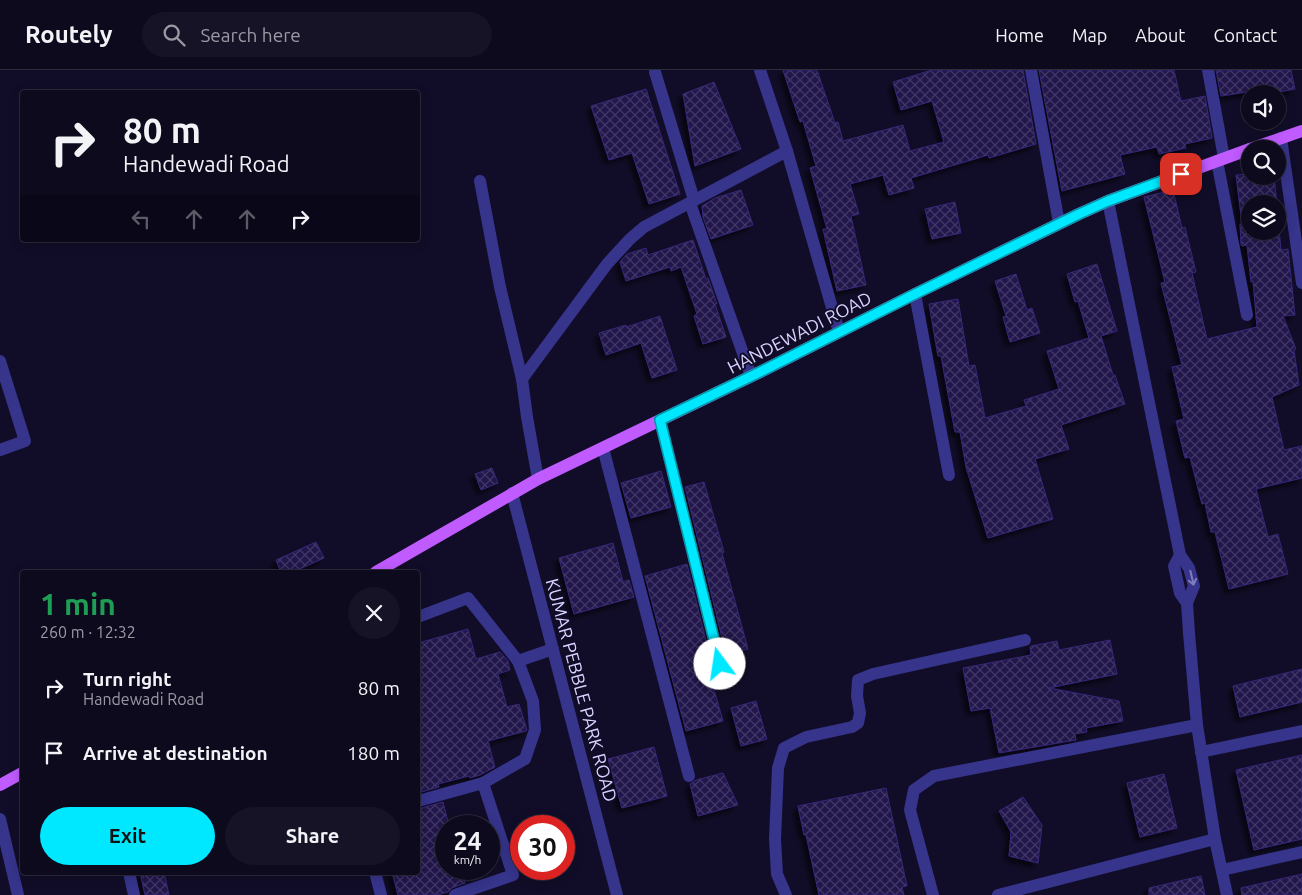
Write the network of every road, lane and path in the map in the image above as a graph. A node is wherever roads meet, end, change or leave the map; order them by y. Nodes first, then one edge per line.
1 (760, 70) edge
2 (1031, 70) edge
3 (1208, 70) edge
4 (656, 72) dead end
5 (1302, 130) edge
6 (1281, 138) junction
7 (1275, 140) edge
8 (787, 151) junction
9 (1241, 152) edge
10 (1221, 159) junction
11 (480, 181) dead end
12 (692, 201) junction
13 (1108, 201) junction
14 (1059, 223) junction
15 (1302, 283) edge
16 (915, 294) junction
17 (1247, 315) dead end
18 (839, 332) junction
19 (0, 361) edge
20 (751, 376) junction
21 (522, 379) junction
22 (660, 420) junction
23 (603, 448) junction
24 (0, 450) edge
25 (949, 476) dead end
26 (538, 478) junction
27 (512, 493) junction
28 (379, 570) edge
29 (420, 617) edge
30 (1025, 640) dead end
31 (553, 649) junction
32 (518, 661) junction
33 (720, 664) dead end
34 (1197, 725) junction
35 (1302, 730) edge
36 (1201, 752) junction
37 (20, 774) edge
38 (689, 776) dead end
39 (483, 783) junction
40 (0, 785) edge
41 (420, 799) edge
42 (0, 819) edge
43 (1215, 839) junction
44 (1302, 852) edge
45 (1222, 870) junction
46 (129, 875) edge
47 (376, 875) edge
48 (18, 895) edge
49 (134, 895) edge
50 (381, 895) edge
51 (455, 895) edge
52 (617, 895) edge
53 (786, 895) edge
54 (933, 895) edge
55 (998, 895) edge
56 (1227, 895) edge

1 - 8 street
2 - 14 street
3 - 10 street
4 - 12 street
5 - 6 main road, HANDEWADI ROAD
6 - 7 main road, HANDEWADI ROAD
6 - 15 street
8 - 12 street
8 - 18 street
9 - 10 main road, HANDEWADI ROAD
10 - 13 main road, HANDEWADI ROAD
10 - 17 street
11 - 21 street
12 - 20 street
12 - 21 street
13 - 14 main road, HANDEWADI ROAD
13 - 34 street
14 - 16 main road, HANDEWADI ROAD
16 - 18 main road, HANDEWADI ROAD
16 - 25 street
18 - 20 main road, HANDEWADI ROAD
19 - 24 street
20 - 22 main road, HANDEWADI ROAD
21 - 26 street
22 - 23 main road, HANDEWADI ROAD
22 - 33 street
23 - 26 main road, HANDEWADI ROAD
23 - 38 street
26 - 27 main road, HANDEWADI ROAD
27 - 28 main road, HANDEWADI ROAD
27 - 31 street, KUMAR PEBBLE PARK ROAD
29 - 32 street
30 - 53 street
31 - 32 street
31 - 52 street, KUMAR PEBBLE PARK ROAD
32 - 39 street
34 - 36 street
34 - 54 street
35 - 36 street
36 - 43 street
37 - 40 main road
39 - 41 street
39 - 51 street
42 - 48 street
43 - 45 street
43 - 55 street
44 - 45 street
45 - 56 street
46 - 49 street
47 - 50 street

